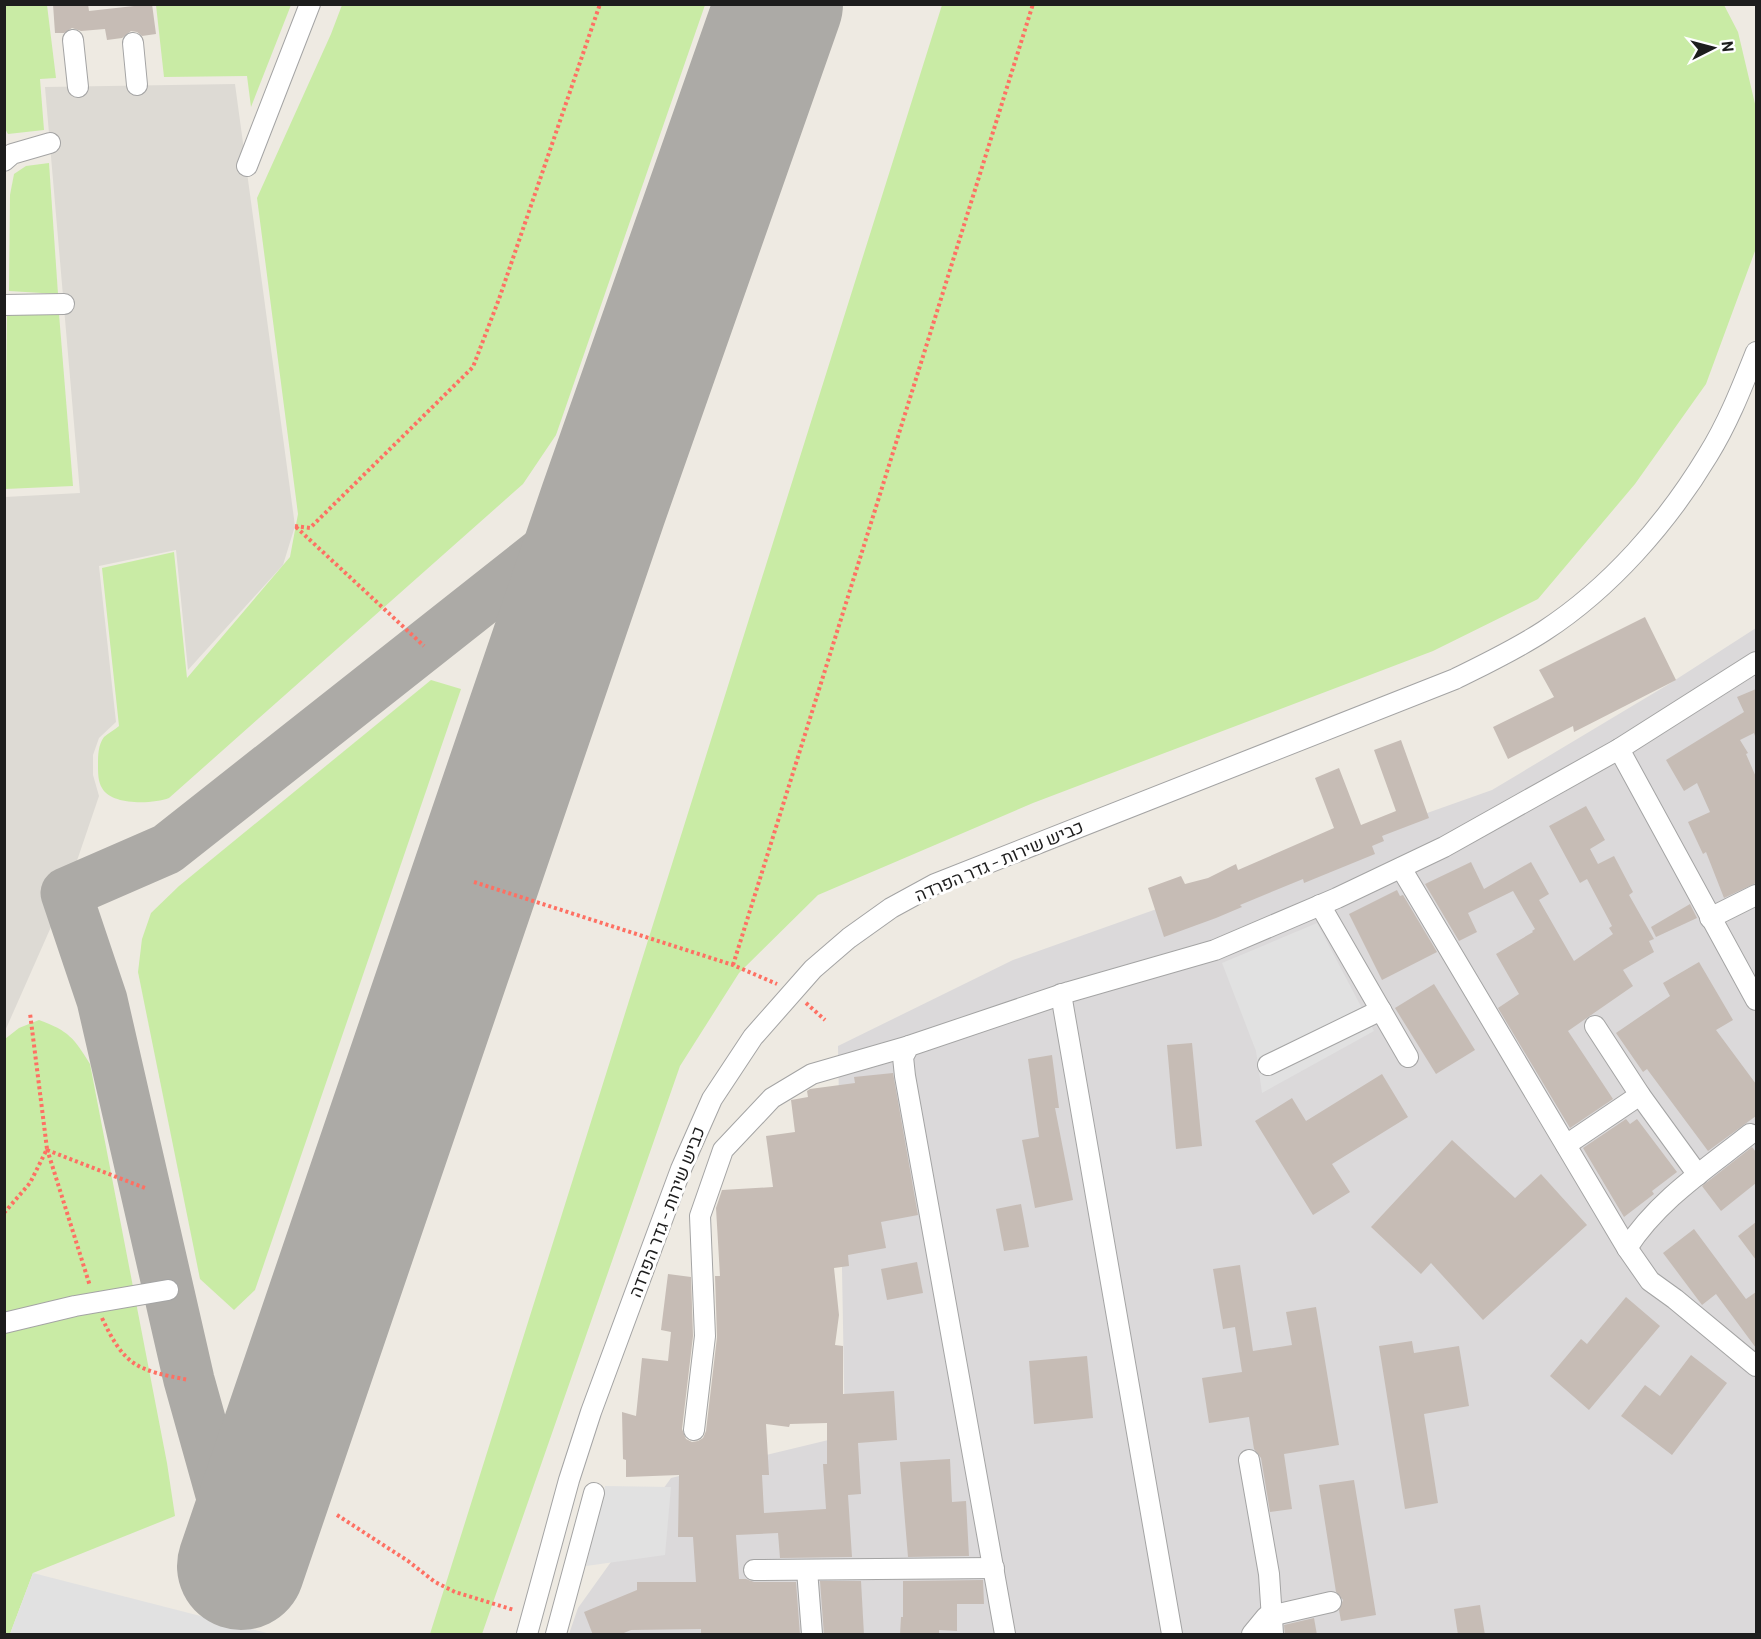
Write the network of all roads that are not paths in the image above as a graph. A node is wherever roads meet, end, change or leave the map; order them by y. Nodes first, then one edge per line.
1 (310, 4) edge
2 (73, 40) dead end
3 (133, 43) dead end
4 (137, 86) dead end
5 (78, 87) dead end
6 (50, 143) dead end
7 (4, 161) edge
8 (247, 166) dead end
9 (64, 304) dead end
10 (4, 305) edge
11 (1756, 352) edge
12 (1756, 662) edge
13 (1619, 749) junction
14 (1401, 868) junction
15 (1756, 895) edge
16 (1320, 905) junction
17 (1710, 918) junction
18 (1061, 994) junction
19 (1756, 1000) edge
20 (1381, 1010) junction
21 (1595, 1026) dead end
22 (909, 1046) junction
23 (1408, 1058) dead end
24 (1268, 1065) dead end
25 (1640, 1095) junction
26 (1750, 1134) dead end
27 (1566, 1145) junction
28 (1698, 1175) junction
29 (1627, 1248) junction
30 (168, 1290) dead end
31 (4, 1323) edge
32 (1756, 1366) edge
33 (694, 1430) dead end
34 (1249, 1460) dead end
35 (594, 1493) dead end
36 (994, 1568) junction
37 (807, 1569) junction
38 (754, 1570) dead end
39 (1331, 1602) dead end
40 (530, 1625) edge
41 (1272, 1625) edge
42 (556, 1635) edge
43 (812, 1635) edge
44 (1005, 1635) edge
45 (1172, 1635) edge
46 (1252, 1635) edge

1 - 8 street
2 - 5 street
3 - 4 street
6 - 7 street
9 - 10 street
11 - 40 street, כביש שירות - גדר הפרדה
12 - 13 street
13 - 14 street
13 - 17 street
14 - 16 street
14 - 27 street
15 - 17 street
16 - 18 street
16 - 20 street
17 - 19 street
18 - 22 street
18 - 45 street
20 - 23 street
20 - 24 street
21 - 25 street
22 - 33 street
22 - 36 street
25 - 27 street
25 - 28 street
26 - 28 street
27 - 29 street
28 - 29 street
29 - 32 street
30 - 31 street
34 - 41 street
35 - 42 street
36 - 37 street
36 - 44 street
37 - 38 street
37 - 43 street
39 - 41 street
41 - 46 street

